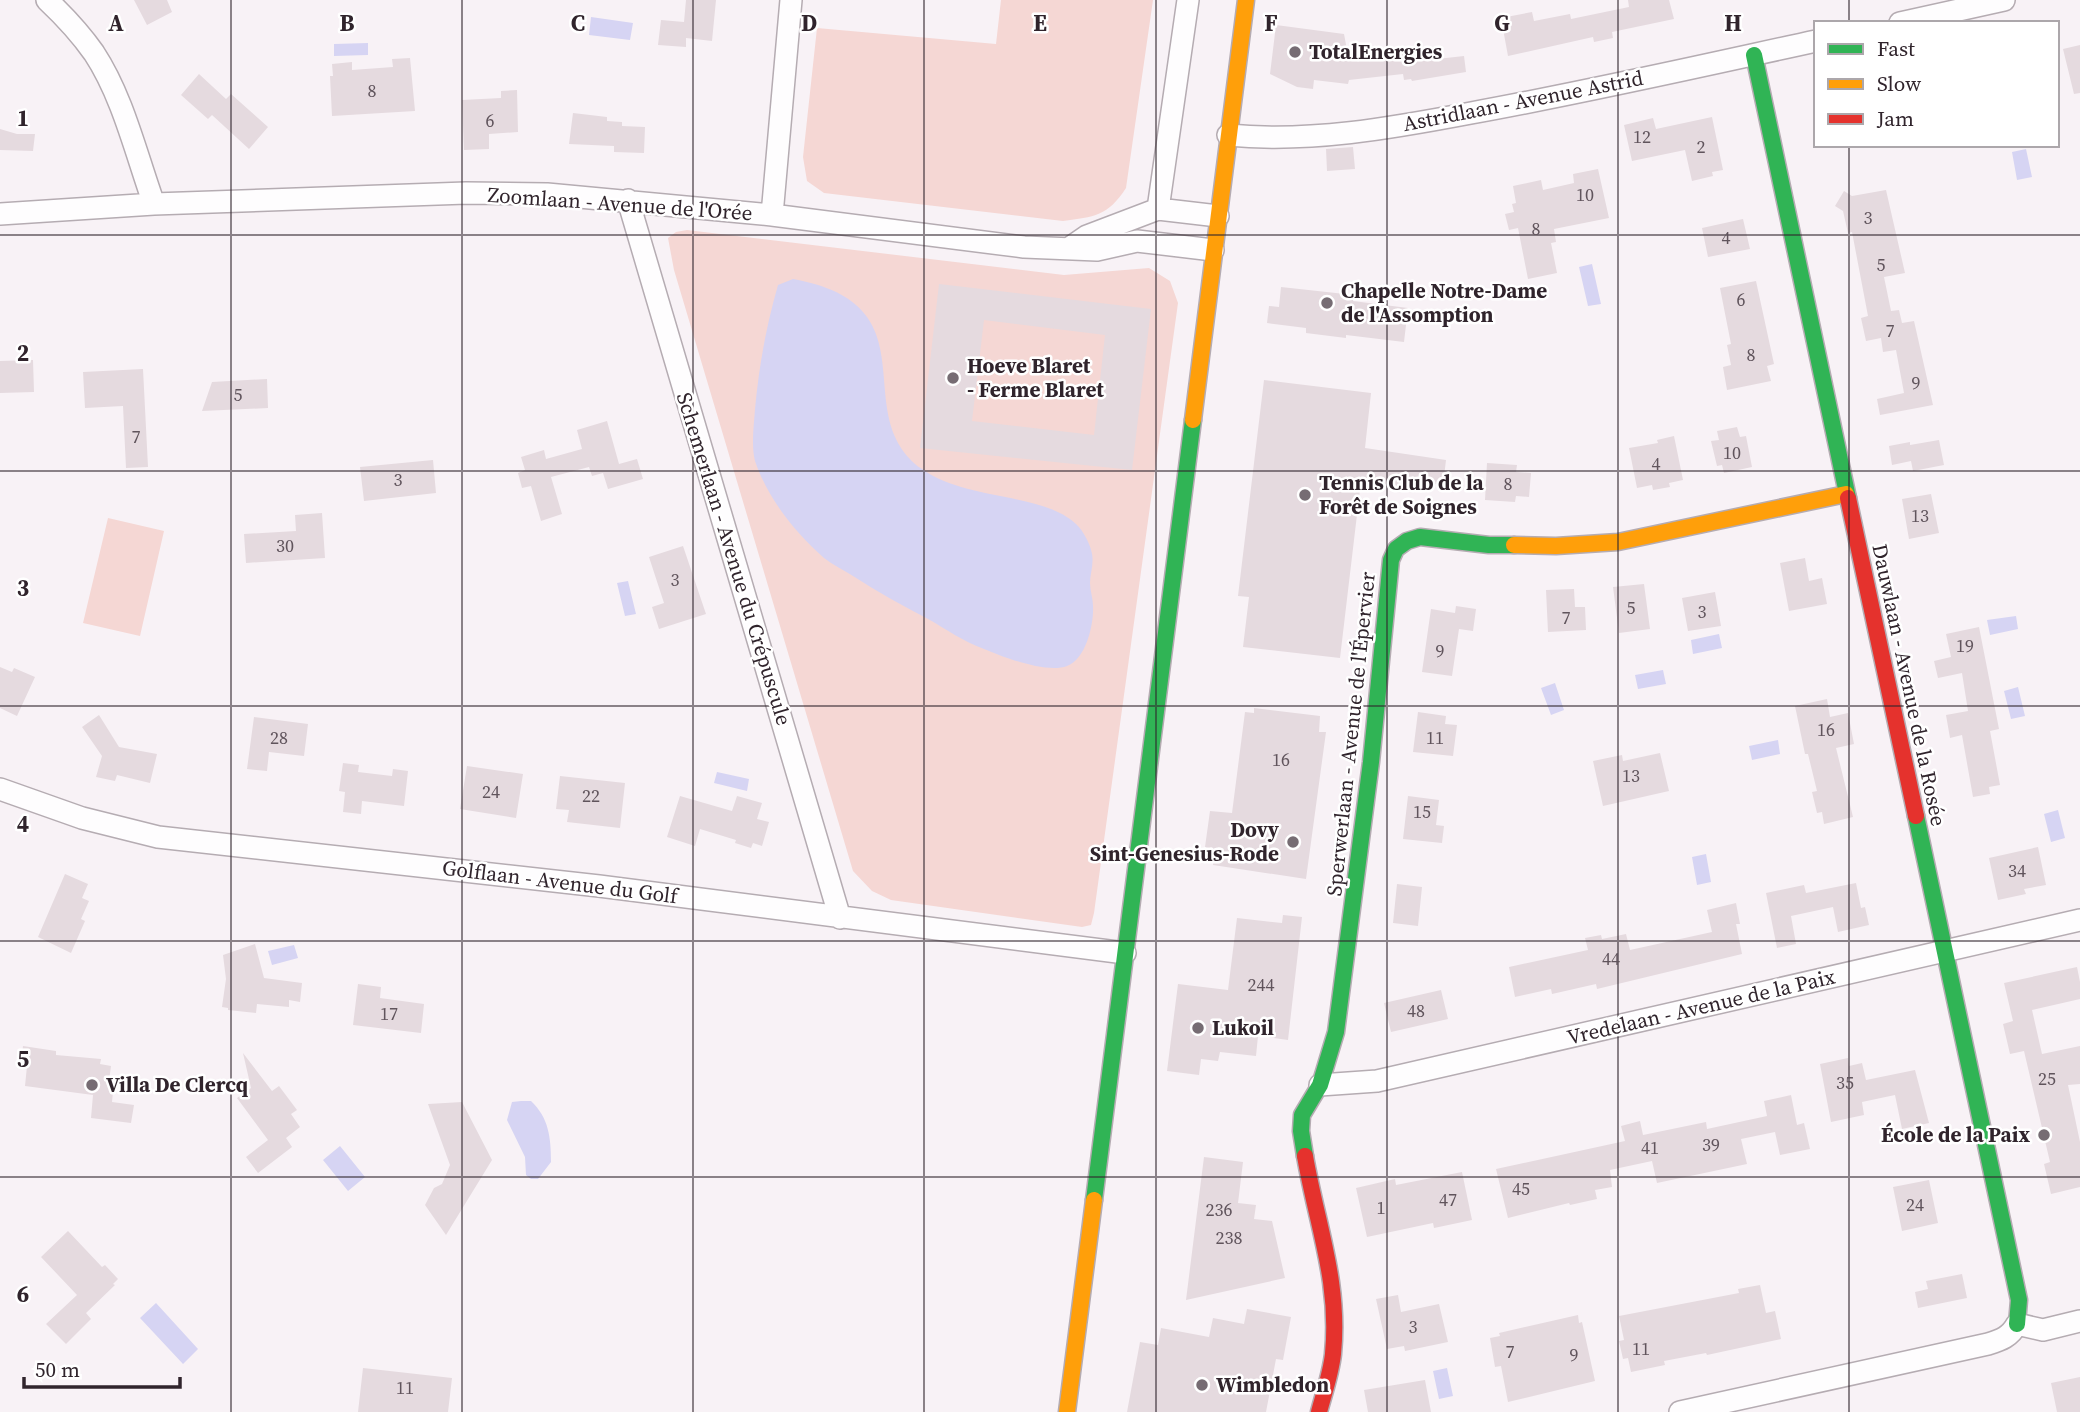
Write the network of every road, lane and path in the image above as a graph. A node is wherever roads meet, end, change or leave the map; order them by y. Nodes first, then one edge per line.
1 (47, 0) edge
2 (791, 0) edge
3 (1188, 0) edge
4 (1246, 0) edge
5 (2004, 0) edge
6 (1909, 21) edge
7 (1814, 41) edge
8 (1754, 55) junction
9 (1228, 135) junction
10 (628, 200) junction
11 (154, 204) junction
12 (1158, 209) junction
13 (0, 214) edge
14 (772, 215) junction
15 (1218, 216) junction
16 (1071, 247) junction
17 (1213, 250) junction
18 (1846, 494) junction
19 (0, 789) edge
20 (840, 918) junction
21 (2080, 920) edge
22 (1946, 951) junction
23 (1125, 953) junction
24 (1320, 1085) junction
25 (2080, 1321) edge
26 (2017, 1324) junction
27 (1067, 1412) edge
28 (1320, 1412) edge
29 (1679, 1412) edge

1 - 11 street
2 - 14 street
3 - 12 street
4 - 9 street
5 - 6 street
7 - 8 street, Astridlaan - Avenue Astrid
8 - 9 street, Astridlaan - Avenue Astrid
8 - 18 street, Dauwlaan - Avenue de la Rosée
9 - 15 street
10 - 11 street, Zoomlaan - Avenue de l'Orée
10 - 14 street, Zoomlaan - Avenue de l'Orée
10 - 20 street, Schemerlaan - Avenue du Crépuscule
11 - 13 street, Zoomlaan - Avenue de l'Orée
12 - 15 street, Zoomlaan - Avenue de l'Orée
12 - 16 street, Zoomlaan - Avenue de l'Orée
14 - 16 street, Zoomlaan - Avenue de l'Orée
15 - 17 street
16 - 17 street, Zoomlaan - Avenue de l'Orée
17 - 23 street
18 - 22 street, Dauwlaan - Avenue de la Rosée
18 - 24 street, Sperwerlaan - Avenue de l'Épervier
19 - 20 street, Golflaan - Avenue du Golf
20 - 23 street, Golflaan - Avenue du Golf
21 - 22 street, Vredelaan - Avenue de la Paix
22 - 24 street, Vredelaan - Avenue de la Paix
22 - 26 street, Dauwlaan - Avenue de la Rosée
23 - 27 street
24 - 28 street
25 - 26 street
26 - 29 street

